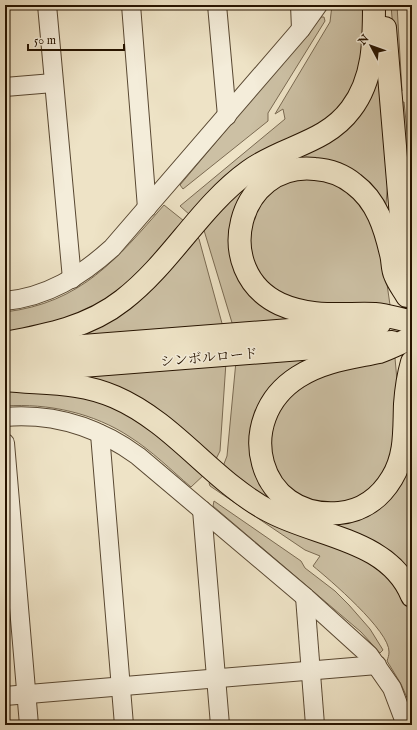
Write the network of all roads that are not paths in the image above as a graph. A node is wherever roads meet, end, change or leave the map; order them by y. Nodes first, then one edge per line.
1 (47, 5) edge
2 (131, 5) edge
3 (217, 5) edge
4 (300, 5) edge
5 (318, 5) edge
6 (374, 5) edge
7 (384, 5) edge
8 (302, 29) junction
9 (53, 83) junction
10 (5, 87) edge
11 (227, 116) junction
12 (148, 208) junction
13 (72, 279) junction
14 (407, 296) junction
15 (5, 302) edge
16 (410, 335) edge
17 (5, 343) edge
18 (213, 346) junction
19 (5, 352) edge
20 (412, 362) edge
21 (5, 372) edge
22 (5, 380) edge
23 (5, 417) edge
24 (100, 434) junction
25 (5, 443) edge
26 (202, 510) junction
27 (412, 596) edge
28 (305, 597) junction
29 (377, 665) junction
30 (311, 670) junction
31 (216, 678) junction
32 (121, 686) junction
33 (26, 694) junction
34 (5, 696) edge
35 (29, 725) edge
36 (124, 725) edge
37 (220, 725) edge
38 (315, 725) edge
39 (406, 725) edge

1 - 9 street
2 - 12 street
3 - 11 street
4 - 8 street
5 - 8 street
6 - 17 main road
7 - 14 main road
8 - 11 street
9 - 10 street
9 - 13 street
11 - 12 street
12 - 13 street
13 - 15 street
14 - 16 main road
14 - 16 main road
16 - 18 main road, シンボルロード
16 - 20 main road
18 - 19 main road, シンボルロード
18 - 21 main road, シンボルロード
22 - 27 main road
23 - 24 street
24 - 26 street
24 - 32 street
25 - 33 street
26 - 28 street
26 - 31 street
28 - 29 street
28 - 30 street
29 - 30 street
29 - 39 street
30 - 31 street
30 - 38 street
31 - 32 street
31 - 37 street
32 - 33 street
32 - 36 street
33 - 34 street
33 - 35 street

